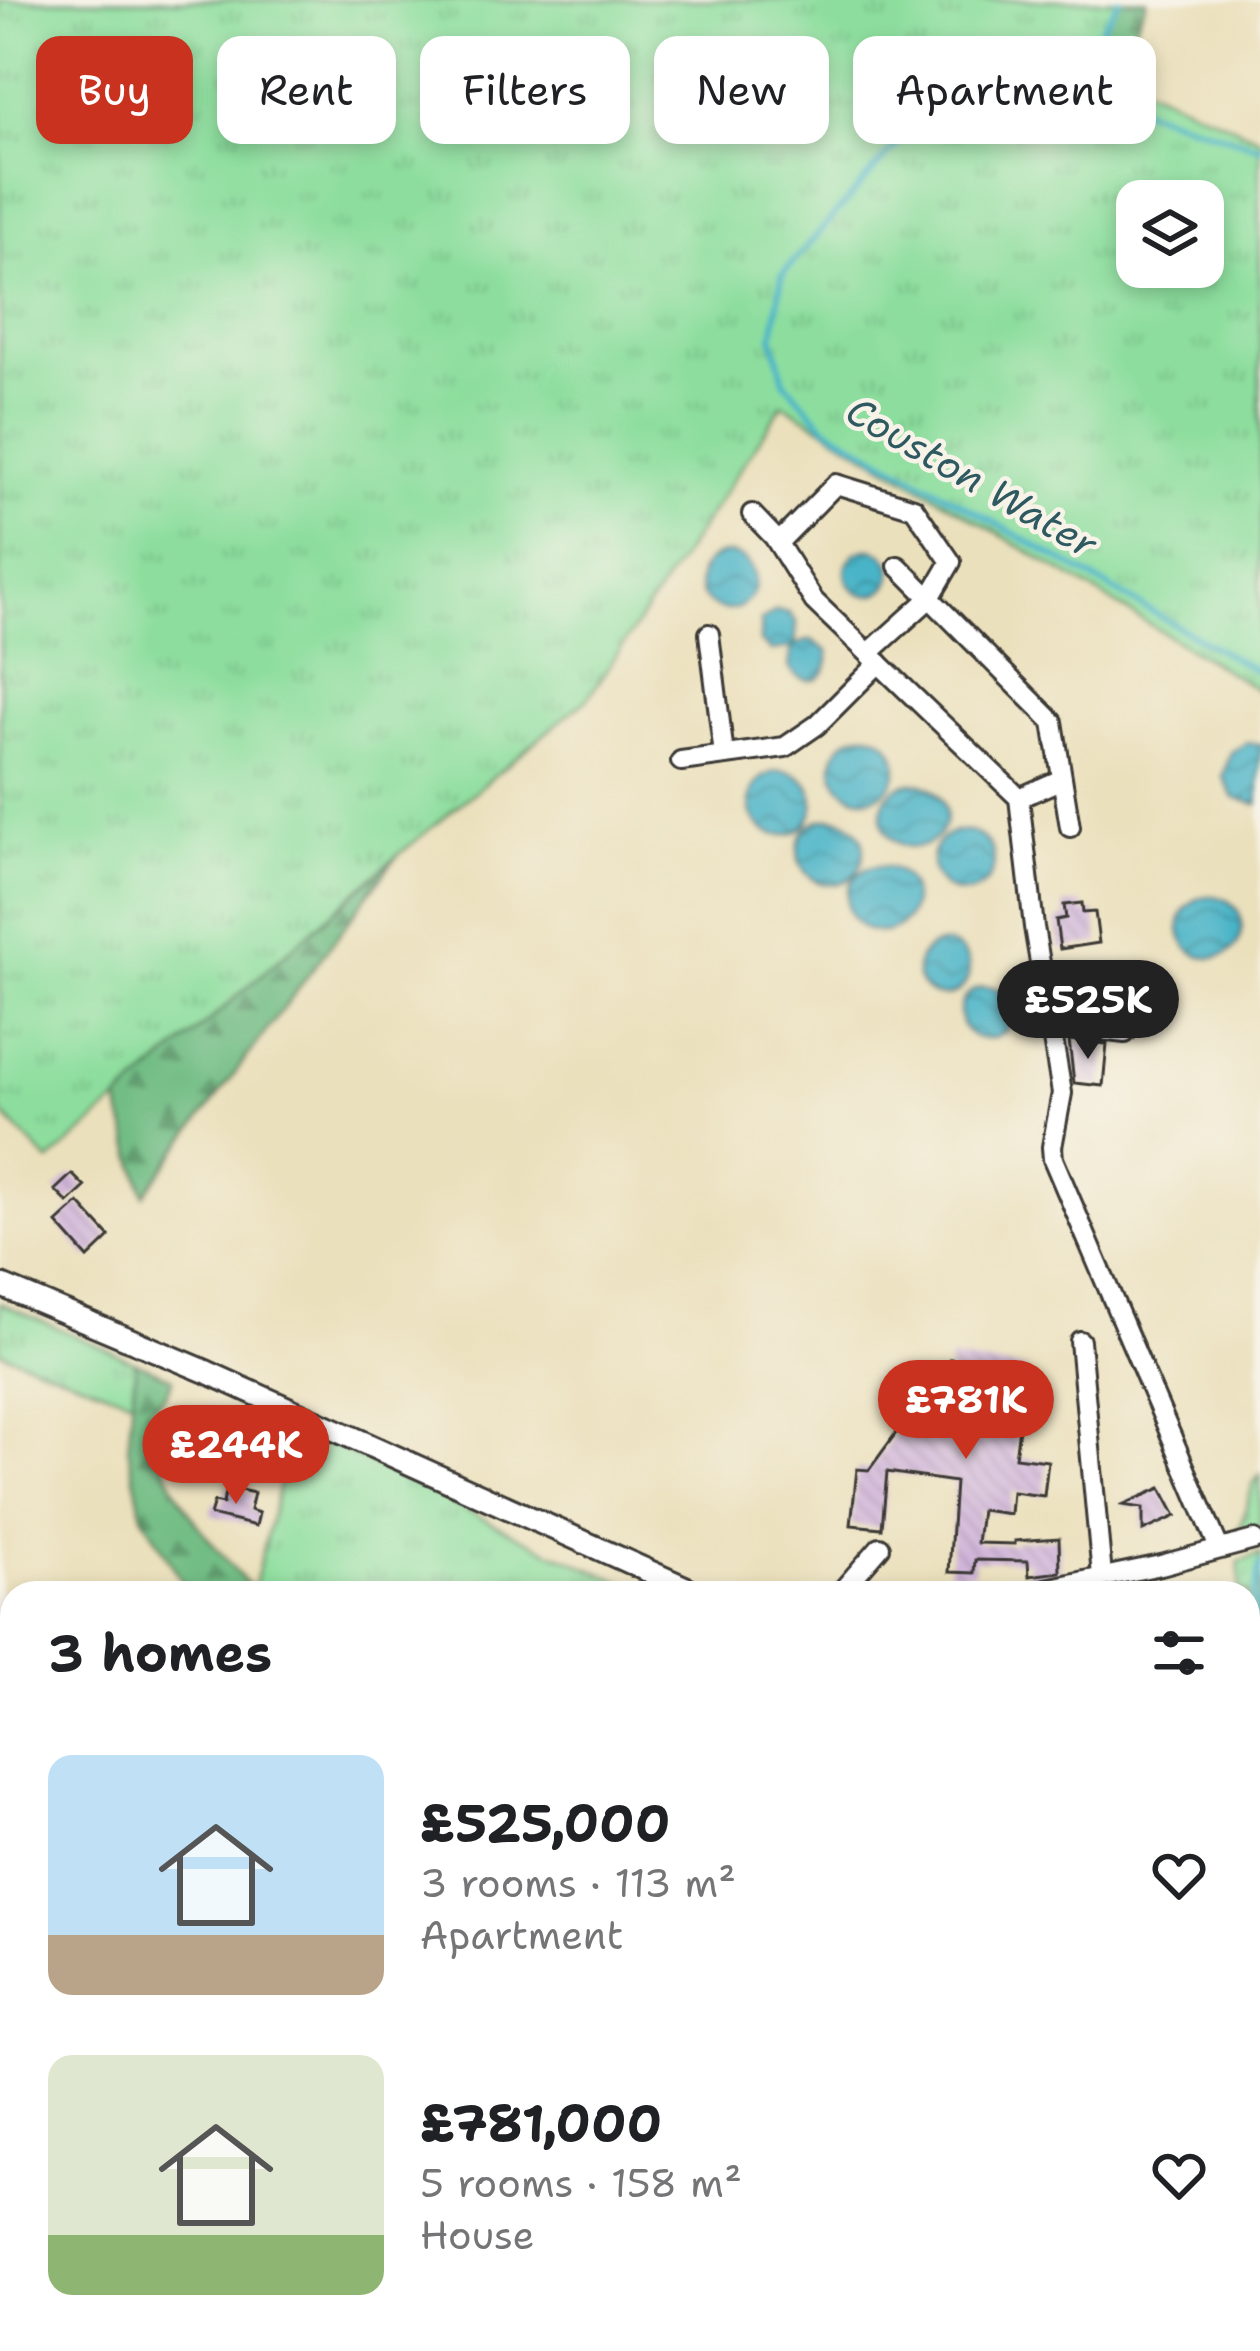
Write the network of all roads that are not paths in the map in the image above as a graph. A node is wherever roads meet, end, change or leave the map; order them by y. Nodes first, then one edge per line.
1 (752, 514) dead end
2 (778, 543) junction
3 (898, 566) dead end
4 (930, 598) junction
5 (709, 634) dead end
6 (874, 658) junction
7 (724, 755) junction
8 (682, 760) dead end
9 (1062, 779) junction
10 (1019, 798) junction
11 (1070, 827) dead end
12 (1050, 1024) junction
13 (1125, 1033) dead end
14 (0, 1286) edge
15 (1080, 1341) dead end
16 (1254, 1540) dead end
17 (880, 1547) dead end
18 (1219, 1548) junction
19 (1102, 1576) junction
20 (671, 1581) edge
21 (850, 1581) edge
22 (1080, 1581) edge

1 - 2 street
2 - 4 street
2 - 6 street
3 - 4 street
4 - 6 street
4 - 9 street
5 - 7 street
6 - 7 street
6 - 10 street
7 - 8 street
9 - 10 street
9 - 11 street
10 - 12 street
12 - 13 street
12 - 18 street
14 - 20 main road
15 - 19 street
16 - 18 street
17 - 21 street
18 - 19 street
19 - 22 street

